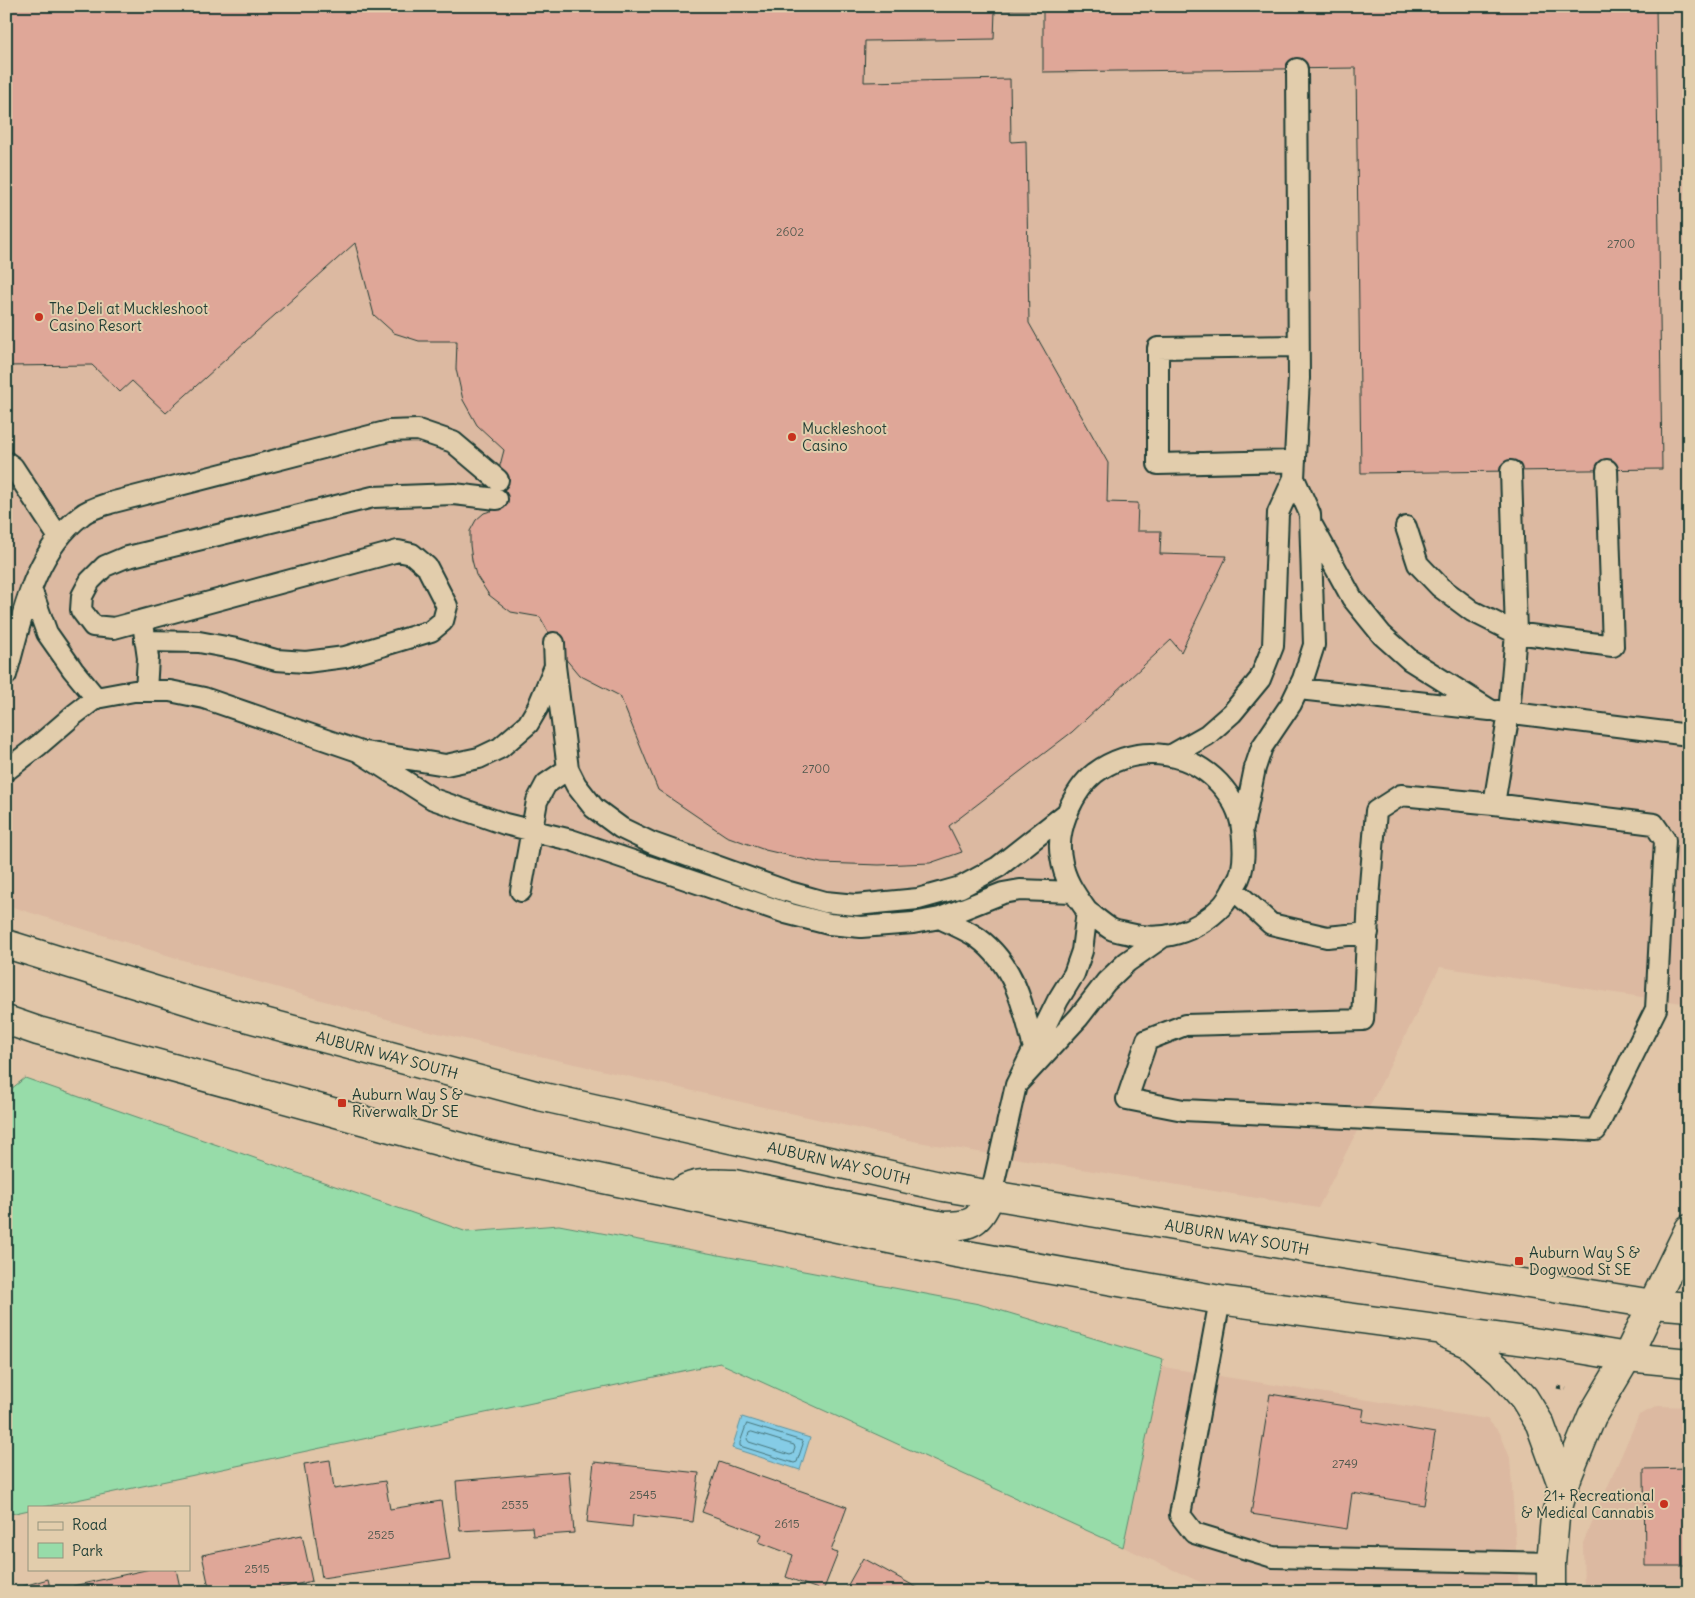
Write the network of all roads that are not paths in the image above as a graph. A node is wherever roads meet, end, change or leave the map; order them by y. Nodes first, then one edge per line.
1 (1297, 69) dead end
2 (1298, 346) junction
3 (6, 462) edge
4 (1294, 470) junction
5 (1606, 470) dead end
6 (1511, 471) dead end
7 (1310, 523) junction
8 (1406, 528) dead end
9 (58, 536) junction
10 (31, 589) junction
11 (142, 621) junction
12 (1516, 633) junction
13 (145, 641) junction
14 (554, 643) dead end
15 (555, 666) junction
16 (6, 675) edge
17 (1299, 689) junction
18 (146, 691) junction
19 (96, 698) junction
20 (1500, 712) junction
21 (1689, 735) edge
22 (358, 751) junction
23 (1170, 756) junction
24 (7, 769) edge
25 (568, 769) junction
26 (1494, 804) junction
27 (1068, 812) junction
28 (1242, 829) junction
29 (532, 831) junction
30 (1233, 890) junction
31 (521, 891) dead end
32 (1073, 892) junction
33 (1087, 911) junction
34 (940, 918) junction
35 (1368, 933) junction
36 (1164, 936) junction
37 (6, 944) edge
38 (6, 1020) edge
39 (1034, 1049) junction
40 (1016, 1085) junction
41 (675, 1194) junction
42 (991, 1195) junction
43 (1689, 1229) edge
44 (1220, 1300) junction
45 (1652, 1304) junction
46 (1689, 1307) edge
47 (1430, 1328) junction
48 (1627, 1357) junction
49 (1689, 1363) edge
50 (1564, 1490) junction
51 (1551, 1563) junction
52 (1551, 1592) edge

1 - 2 lane
2 - 4 lane
2 - 4 lane
3 - 9 lane
4 - 7 lane
4 - 23 lane
5 - 12 lane
6 - 12 lane
7 - 17 lane
7 - 20 lane
8 - 12 lane
9 - 10 lane
9 - 11 lane
10 - 16 lane
10 - 19 lane
11 - 13 lane
11 - 13 lane
12 - 20 lane
13 - 18 lane
14 - 15 lane
15 - 22 lane
15 - 25 lane
17 - 20 lane
17 - 28 lane
18 - 19 lane
18 - 22 lane
19 - 24 lane
20 - 21 lane
20 - 26 lane
22 - 29 lane
23 - 27 lane
23 - 28 lane
25 - 27 lane
25 - 29 lane
26 - 35 lane
26 - 35 lane
27 - 32 lane
28 - 30 lane
29 - 31 lane
29 - 34 lane
30 - 35 lane
30 - 36 lane
32 - 33 lane
32 - 34 lane
33 - 36 lane
33 - 39 lane
34 - 39 lane
36 - 40 lane
37 - 42 main road, AUBURN WAY SOUTH
38 - 41 main road
39 - 40 lane
40 - 42 lane
41 - 42 main road
41 - 44 main road
42 - 45 main road, AUBURN WAY SOUTH
43 - 45 main road
44 - 47 main road
44 - 51 lane
45 - 46 main road, AUBURN WAY SOUTH
45 - 48 main road
47 - 48 main road
47 - 50 main road
48 - 49 main road
48 - 50 main road
50 - 51 main road
51 - 52 main road

